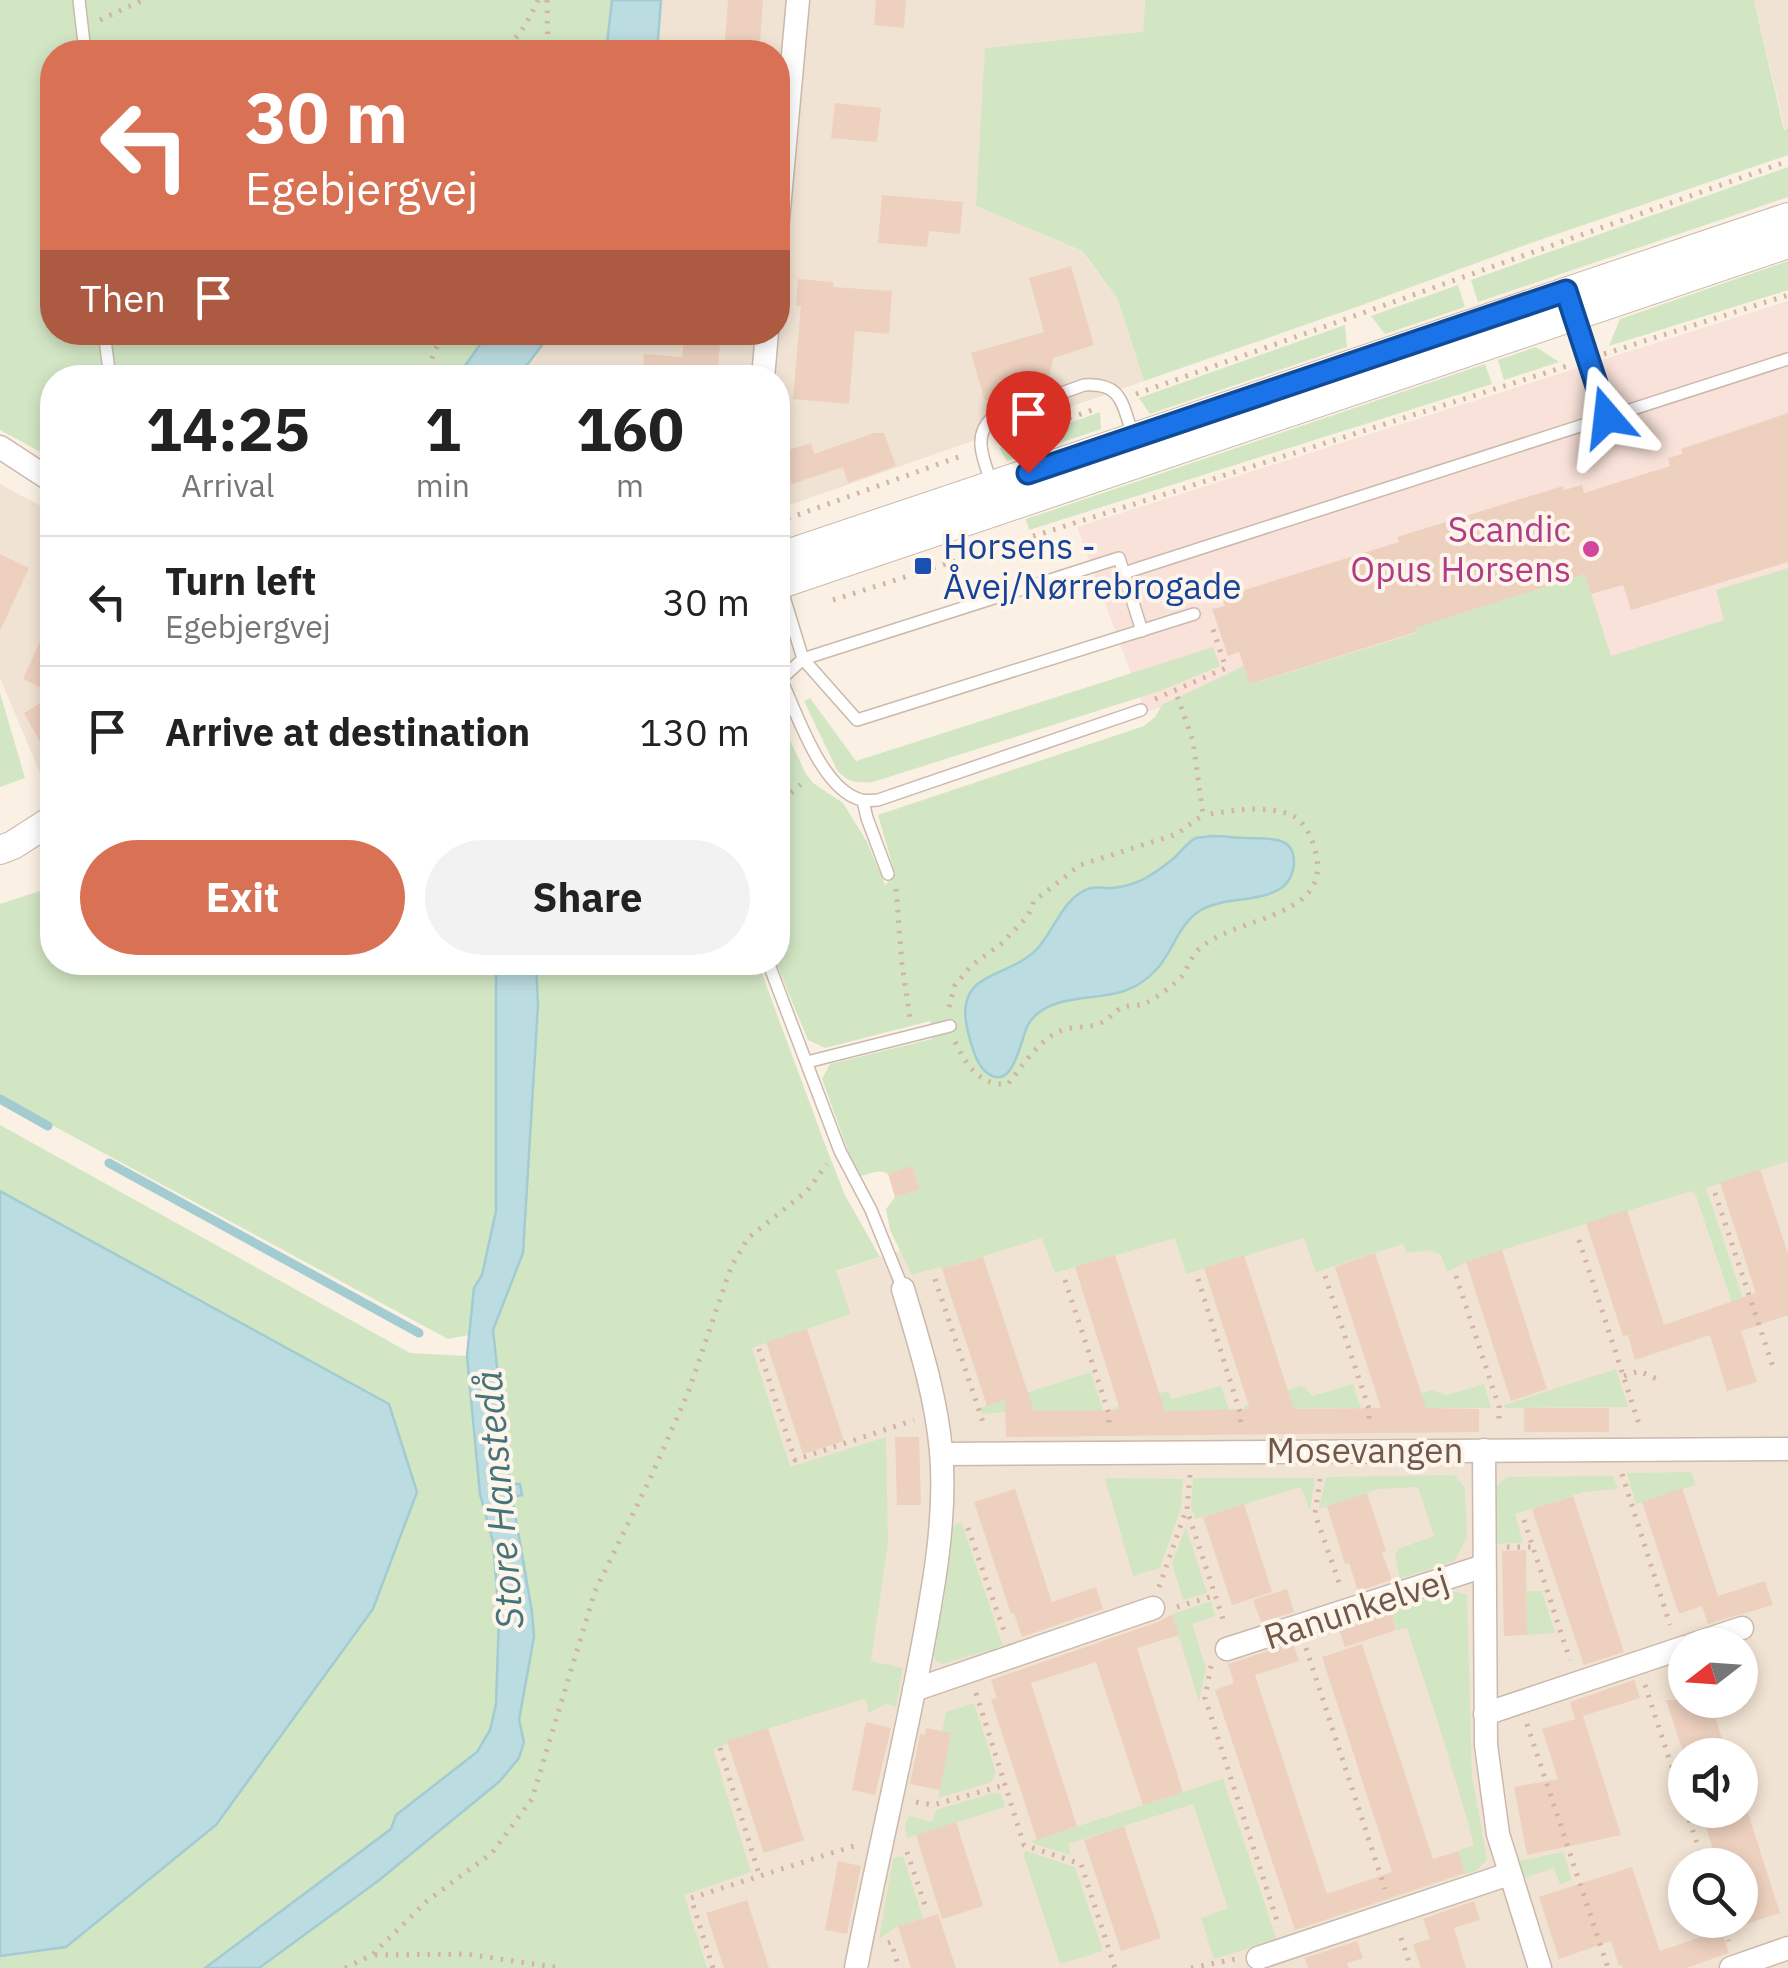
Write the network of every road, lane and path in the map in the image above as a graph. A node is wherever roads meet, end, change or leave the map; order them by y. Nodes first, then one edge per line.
1 (80, 0) edge
2 (143, 0) edge
3 (538, 0) edge
4 (547, 0) edge
5 (798, 0) edge
6 (83, 27) junction
7 (84, 40) edge
8 (515, 40) edge
9 (548, 40) edge
10 (790, 88) edge
11 (1788, 161) edge
12 (1788, 217) edge
13 (1788, 244) edge
14 (1788, 294) edge
15 (1571, 304) junction
16 (1589, 359) junction
17 (1788, 359) edge
18 (1120, 400) junction
19 (1607, 417) junction
20 (0, 447) edge
21 (981, 449) junction
22 (1138, 450) junction
23 (40, 473) edge
24 (996, 498) junction
25 (790, 518) edge
26 (790, 572) edge
27 (1124, 573) junction
28 (790, 613) edge
29 (1194, 614) joint
30 (790, 620) edge
31 (1142, 631) junction
32 (802, 658) junction
33 (790, 671) edge
34 (790, 696) edge
35 (1141, 710) dead end
36 (822, 766) junction
37 (790, 795) edge
38 (863, 801) junction
39 (1203, 815) junction
40 (40, 827) edge
41 (40, 841) edge
42 (6, 847) edge
43 (888, 874) joint
44 (773, 975) edge
45 (950, 1026) junction
46 (912, 1035) junction
47 (807, 1062) junction
48 (840, 1151) junction
49 (1715, 1193) dead end
50 (1579, 1240) dead end
51 (1325, 1276) dead end
52 (1456, 1276) dead end
53 (935, 1279) dead end
54 (1198, 1279) dead end
55 (1065, 1280) dead end
56 (903, 1289) joint
57 (759, 1349) dead end
58 (1773, 1366) dead end
59 (1624, 1376) junction
60 (1656, 1379) dead end
61 (936, 1413) junction
62 (1788, 1449) edge
63 (1369, 1450) junction
64 (1491, 1450) junction
65 (1627, 1450) junction
66 (1242, 1451) junction
67 (1322, 1451) junction
68 (1110, 1452) junction
69 (1192, 1452) junction
70 (990, 1453) junction
71 (942, 1454) junction
72 (1186, 1510) junction
73 (940, 1519) junction
74 (1524, 1520) dead end
75 (1484, 1566) junction
76 (1216, 1594) junction
77 (1153, 1608) junction
78 (1348, 1610) junction
79 (1299, 1626) junction
80 (1678, 1628) edge
81 (1227, 1650) junction
82 (1668, 1653) edge
83 (1013, 1656) junction
84 (1638, 1663) junction
85 (969, 1671) junction
86 (1578, 1683) junction
87 (914, 1690) junction
88 (1520, 1702) junction
89 (1485, 1714) junction
90 (720, 1748) dead end
91 (1668, 1756) edge
92 (1005, 1784) junction
93 (892, 1797) junction
94 (884, 1836) junction
95 (1509, 1874) junction
96 (760, 1876) junction
97 (927, 1911) dead end
98 (1392, 1913) junction
99 (1286, 1948) junction
100 (1788, 1948) edge
101 (372, 1955) junction
102 (1258, 1958) joint
103 (345, 1968) edge
104 (560, 1968) edge
105 (712, 1968) edge
106 (856, 1968) edge
107 (1115, 1968) edge
108 (1191, 1968) edge
109 (1410, 1968) edge
110 (1540, 1968) edge
111 (1608, 1968) edge
112 (1731, 1968) edge

1 - 6 lane
2 - 6 path
3 - 8 path
4 - 9 path
5 - 10 street
6 - 7 lane
11 - 18 path
12 - 15 street
13 - 15 street
14 - 16 path
15 - 16 lane
15 - 22 street
16 - 19 lane
16 - 28 path
17 - 19 lane
18 - 21 path
18 - 21 lane
18 - 22 lane
19 - 27 lane
20 - 23 street
21 - 24 lane
21 - 25 path
22 - 24 street
24 - 26 street
27 - 31 lane
27 - 32 lane
29 - 31 lane
29 - 39 path
30 - 32 lane
31 - 32 lane
32 - 33 lane
34 - 36 lane
35 - 38 lane
36 - 37 path
36 - 38 lane
38 - 43 lane
39 - 45 path
39 - 45 path
40 - 42 street
41 - 42 street
43 - 46 path
44 - 47 lane
45 - 46 lane
46 - 47 lane
47 - 48 lane
48 - 56 lane
48 - 101 path
49 - 58 path
50 - 59 path
51 - 63 path
52 - 64 path
53 - 70 path
54 - 66 path
55 - 68 path
56 - 61 street
57 - 61 path
59 - 60 path
59 - 65 path
61 - 71 street
62 - 65 street, Mosevangen
63 - 64 street, Mosevangen
63 - 67 street, Mosevangen
64 - 65 street, Mosevangen
64 - 75 street, Ranunkelvej
65 - 80 path
66 - 67 street, Mosevangen
66 - 69 street, Mosevangen
67 - 78 path
68 - 69 street, Mosevangen
68 - 70 street, Mosevangen
69 - 72 path
70 - 71 street, Mosevangen
71 - 73 street
72 - 76 path
72 - 77 path
73 - 83 path
73 - 87 street
74 - 86 path
75 - 78 street, Ranunkelvej
75 - 89 street, Ranunkelvej
76 - 77 path
76 - 81 path
77 - 83 street
78 - 79 street, Ranunkelvej
79 - 81 street, Ranunkelvej
79 - 98 path
81 - 99 path
82 - 84 street
83 - 85 street
84 - 86 street
84 - 91 path
85 - 87 street
85 - 92 path
86 - 88 street
87 - 93 street
88 - 89 street
88 - 111 path
89 - 95 street, Ranunkelvej
90 - 96 path
92 - 93 path
92 - 107 path
93 - 94 street
94 - 96 path
94 - 97 path
94 - 106 street
95 - 98 street
95 - 110 street, Ranunkelvej
96 - 105 path
98 - 99 street
98 - 109 path
99 - 102 street
100 - 112 street
101 - 103 path
101 - 104 path
102 - 108 path

